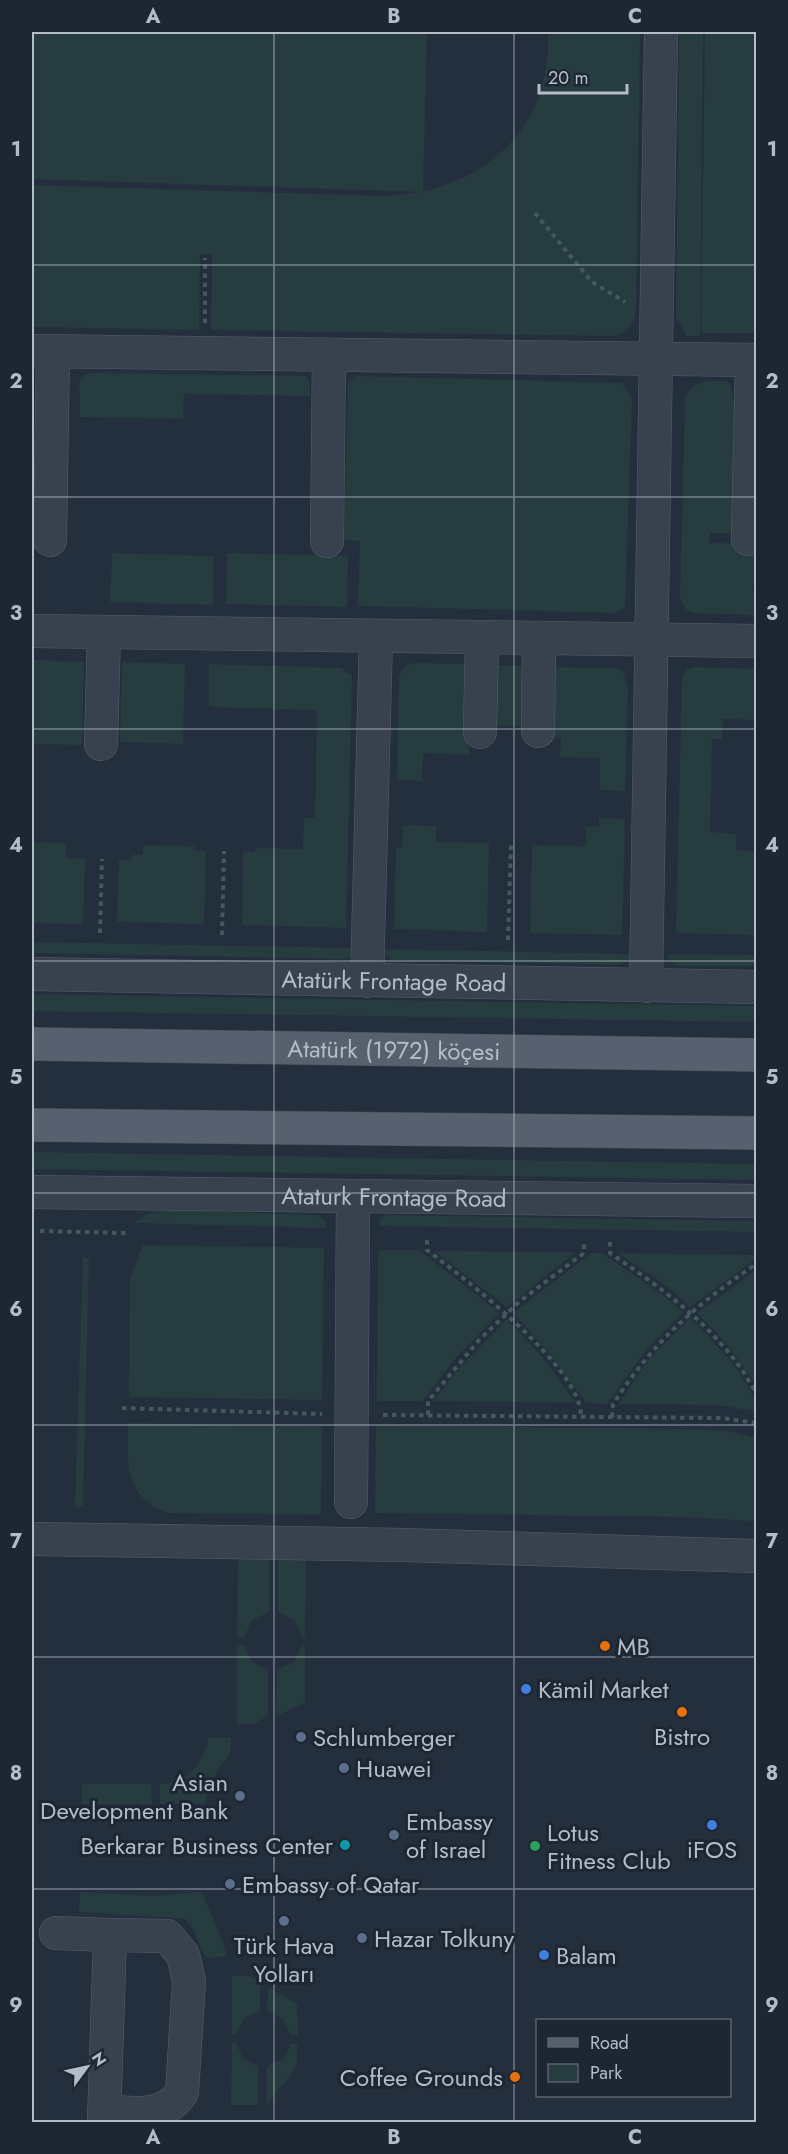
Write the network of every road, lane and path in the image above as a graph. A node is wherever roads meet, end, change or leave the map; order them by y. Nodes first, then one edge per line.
1 (661, 32) edge
2 (536, 213) dead end
3 (206, 258) dead end
4 (630, 305) dead end
5 (205, 330) dead end
6 (42, 351) edge
7 (329, 355) junction
8 (656, 359) junction
9 (754, 360) edge
10 (748, 539) dead end
11 (50, 540) dead end
12 (327, 541) dead end
13 (32, 631) edge
14 (104, 632) junction
15 (376, 636) junction
16 (482, 637) junction
17 (539, 638) junction
18 (652, 639) junction
19 (756, 640) edge
20 (538, 731) dead end
21 (480, 732) dead end
22 (101, 744) dead end
23 (511, 844) dead end
24 (224, 851) dead end
25 (102, 859) dead end
26 (100, 933) dead end
27 (222, 935) dead end
28 (508, 940) dead end
29 (32, 974) edge
30 (367, 981) junction
31 (646, 986) junction
32 (756, 987) edge
33 (32, 1044) edge
34 (756, 1055) edge
35 (32, 1125) edge
36 (756, 1134) edge
37 (32, 1192) edge
38 (353, 1196) junction
39 (756, 1201) edge
40 (40, 1231) dead end
41 (126, 1233) dead end
42 (427, 1240) dead end
43 (584, 1242) dead end
44 (610, 1242) dead end
45 (756, 1264) edge
46 (507, 1313) junction
47 (690, 1313) junction
48 (756, 1393) edge
49 (122, 1408) dead end
50 (352, 1415) junction
51 (428, 1415) junction
52 (581, 1416) junction
53 (612, 1417) junction
54 (756, 1423) edge
55 (351, 1502) dead end
56 (32, 1539) edge
57 (756, 1557) edge
58 (56, 1933) dead end
59 (110, 1935) junction
60 (104, 2117) edge

1 - 8 street
2 - 4 path
3 - 5 path
6 - 7 street
6 - 11 street
7 - 8 street
7 - 12 street
8 - 9 street
8 - 18 street
9 - 10 street
13 - 14 street
14 - 15 street
14 - 22 street
15 - 16 street
15 - 30 street
16 - 17 street
16 - 21 street
17 - 18 street
17 - 20 street
18 - 19 street
18 - 31 street
23 - 28 path
24 - 27 path
25 - 26 path
29 - 30 street, Atatürk Frontage Road
30 - 31 street, Atatürk Frontage Road
31 - 32 street, Atatürk Frontage Road
33 - 34 main road, Atatürk (1972) köçesi
35 - 36 main road
37 - 38 street, Ataturk Frontage Road
38 - 39 street, Ataturk Frontage Road
38 - 50 street
40 - 41 path
42 - 46 path
43 - 46 path
44 - 47 path
45 - 47 path
46 - 51 path
46 - 52 path
47 - 48 path
47 - 53 path
49 - 50 path
50 - 51 path
50 - 55 street
51 - 52 path
52 - 53 path
53 - 54 path
56 - 57 street
58 - 59 street
59 - 60 street
59 - 60 street

